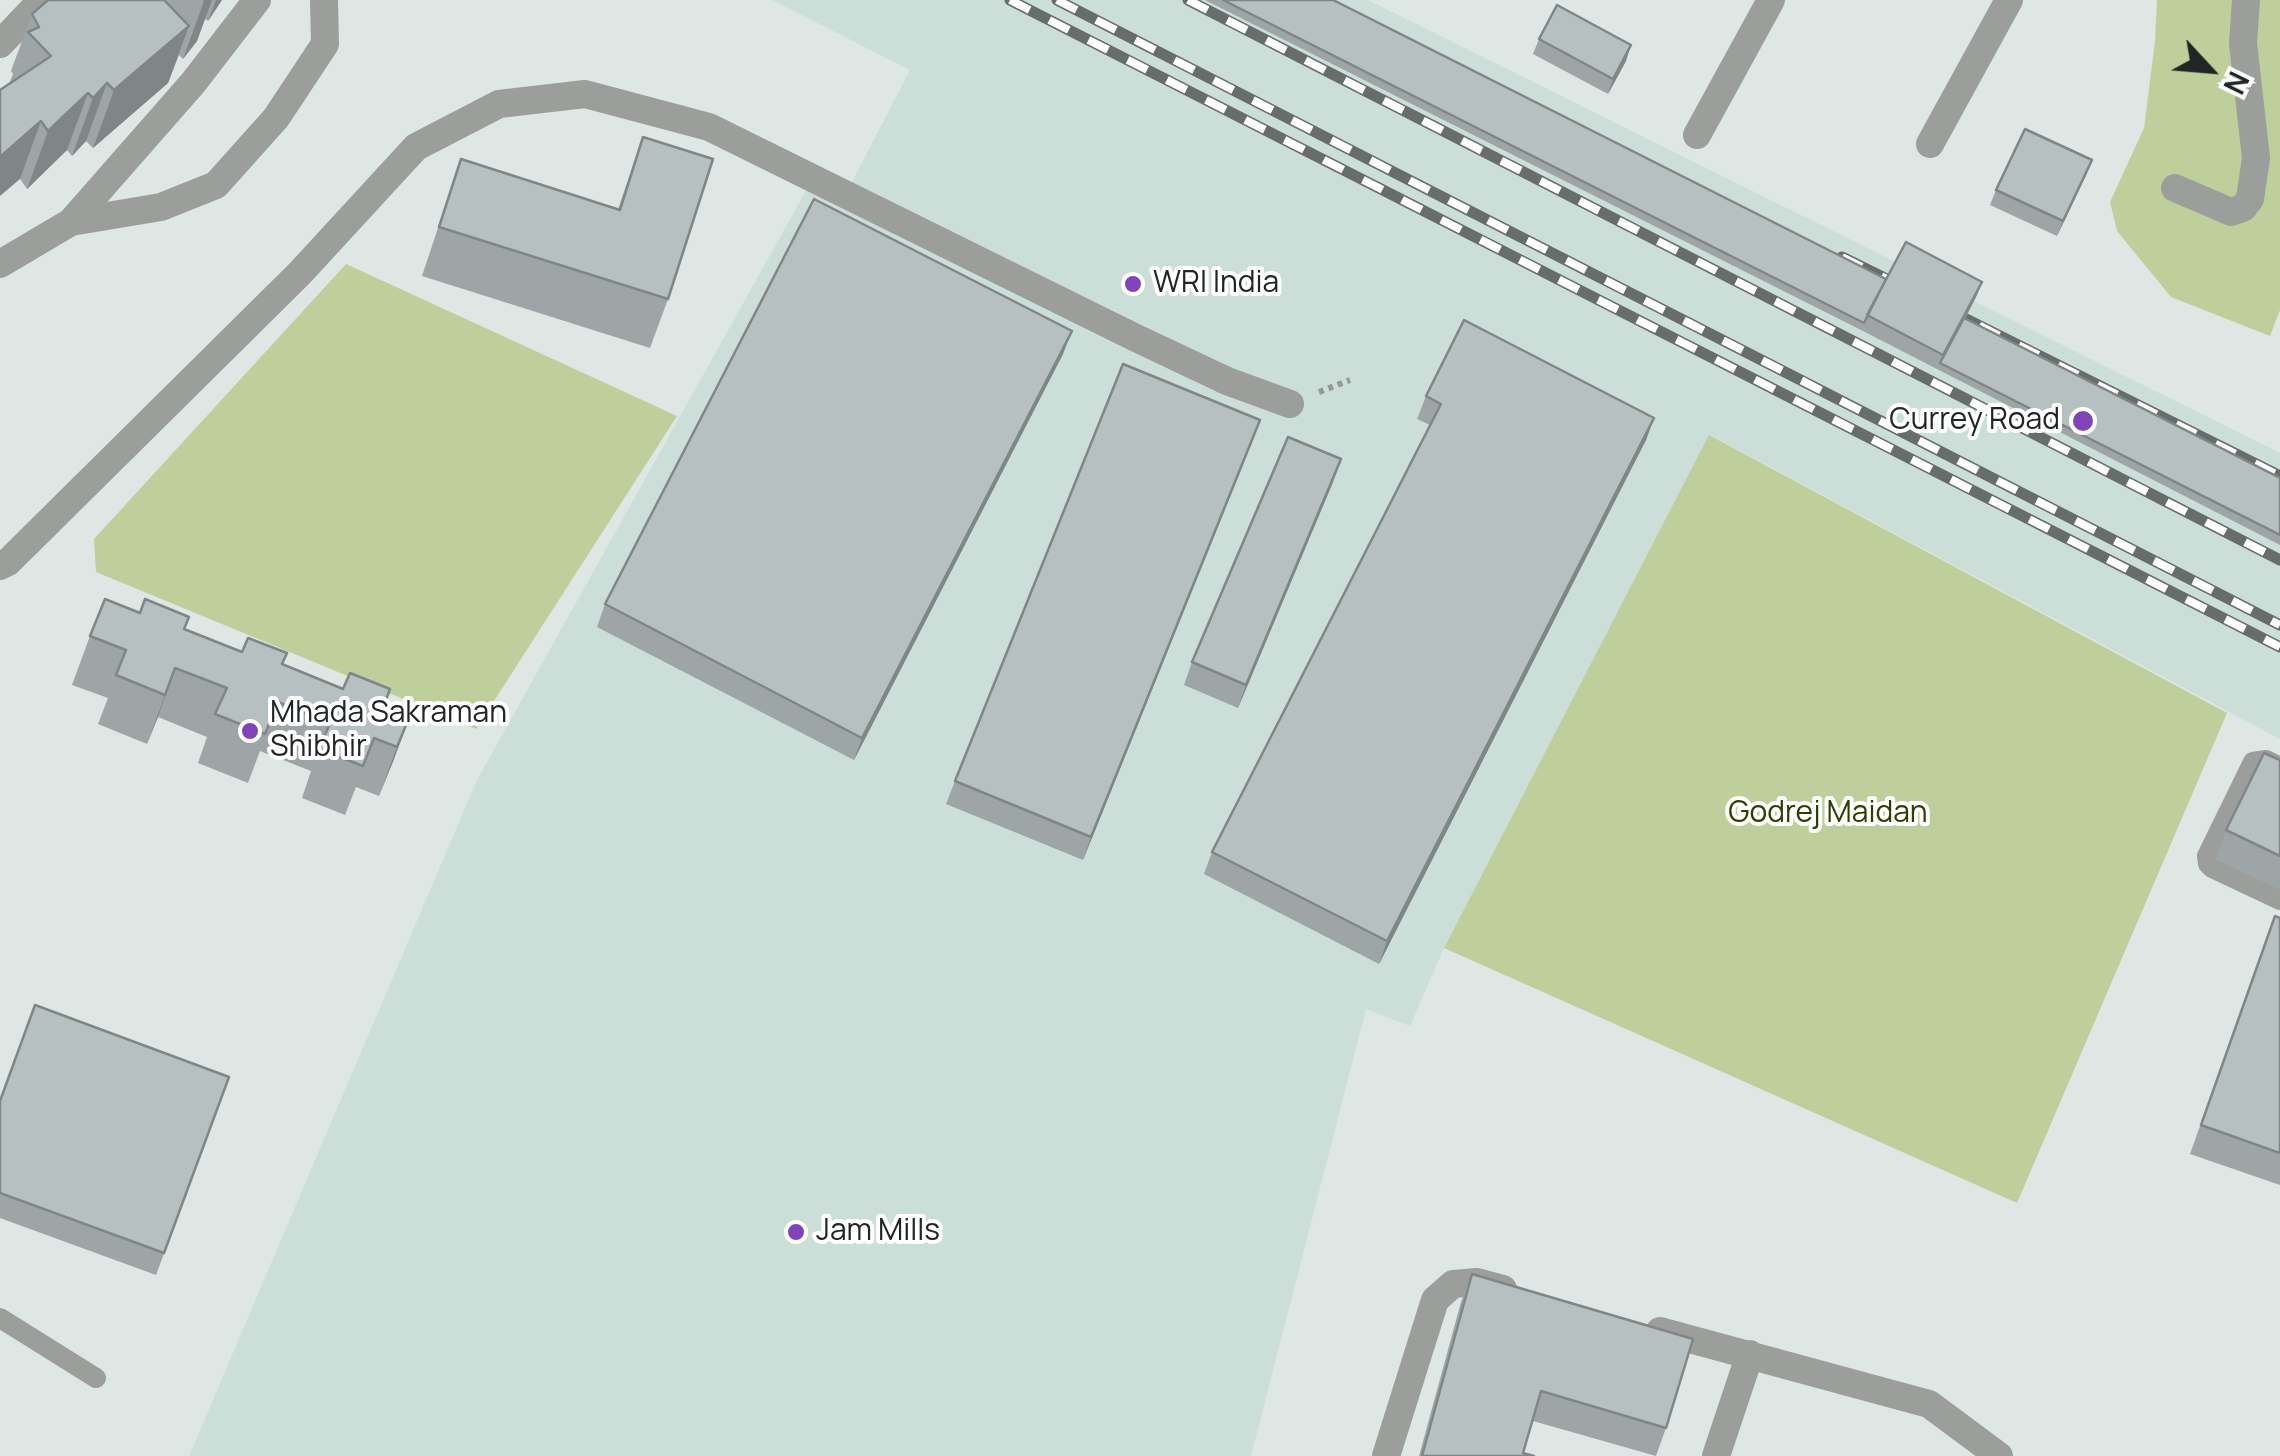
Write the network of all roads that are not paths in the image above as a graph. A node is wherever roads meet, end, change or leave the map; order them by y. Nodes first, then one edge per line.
1 (42, 0) edge
2 (257, 0) edge
3 (324, 0) edge
4 (1771, 0) edge
5 (2009, 0) edge
6 (2246, 0) edge
7 (0, 44) edge
8 (1697, 135) dead end
9 (1930, 144) dead end
10 (2175, 188) dead end
11 (71, 222) junction
12 (0, 264) edge
13 (1290, 404) dead end
14 (0, 566) edge
15 (2280, 767) edge
16 (2280, 900) edge
17 (1531, 1297) edge
18 (0, 1318) edge
19 (1640, 1326) edge
20 (1750, 1354) junction
21 (96, 1378) dead end
22 (1386, 1456) edge
23 (1716, 1456) edge
24 (1998, 1456) edge

1 - 7 street
2 - 11 street
3 - 11 street
4 - 8 street
5 - 9 street
6 - 10 street
11 - 12 street
13 - 14 street
15 - 16 lane
17 - 22 street
18 - 21 lane
19 - 20 street
20 - 23 street
20 - 24 street

